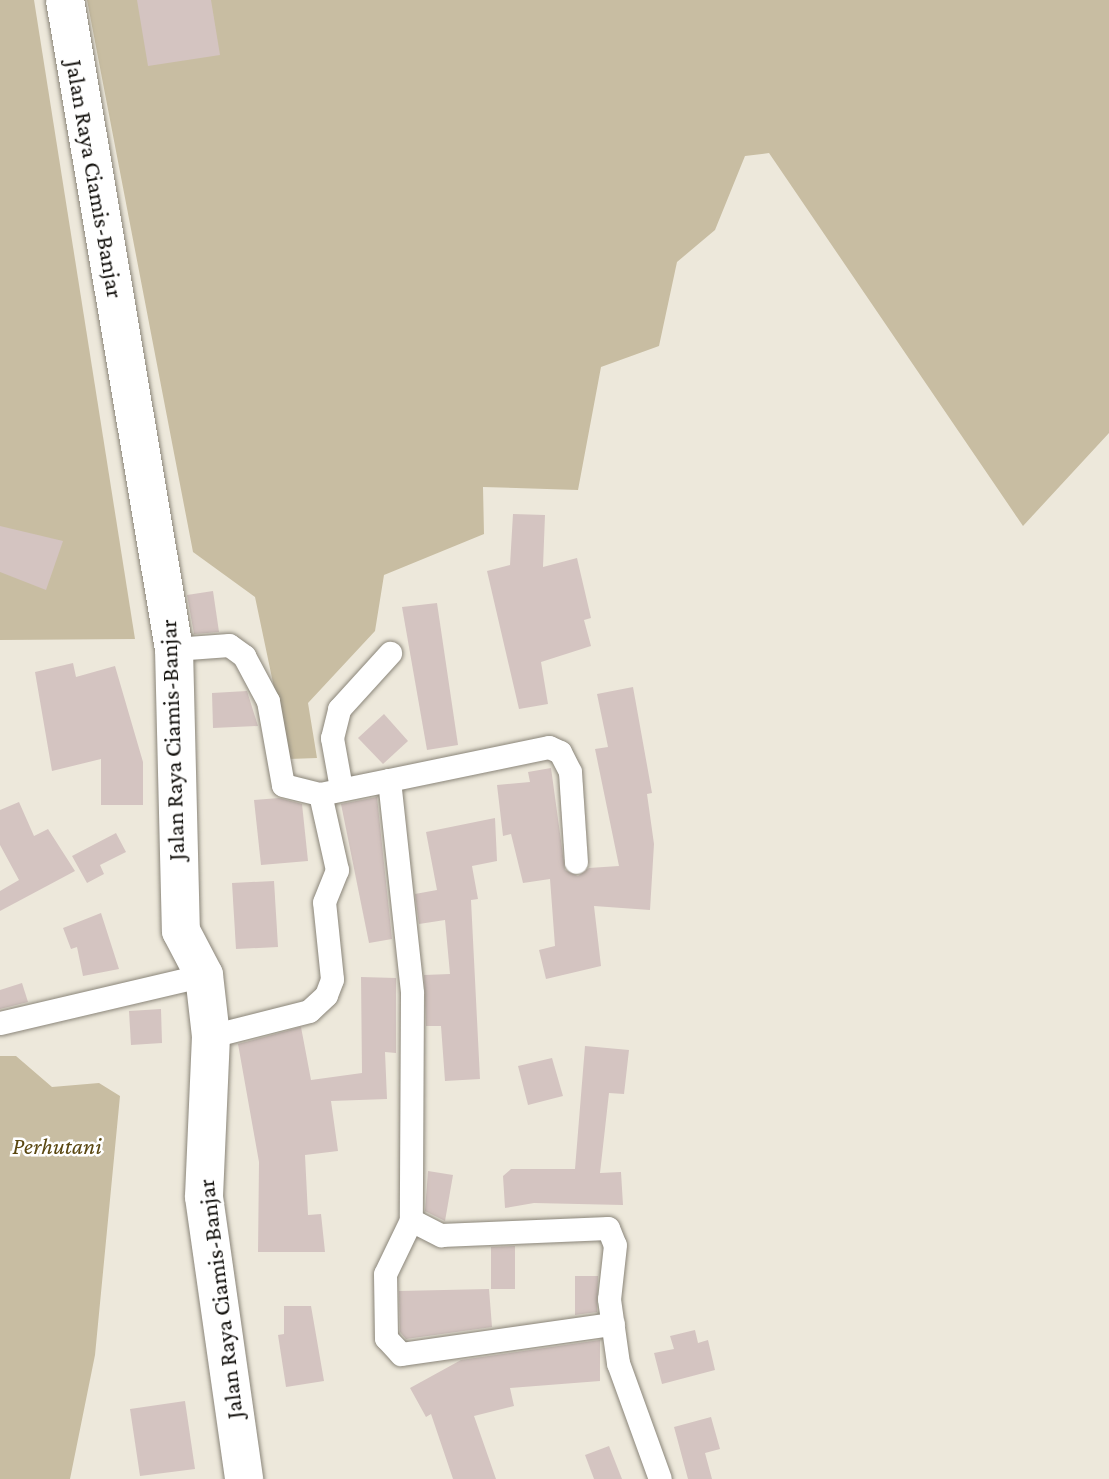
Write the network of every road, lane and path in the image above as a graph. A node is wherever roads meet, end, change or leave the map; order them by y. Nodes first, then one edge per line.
1 (65, 0) edge
2 (174, 649) junction
3 (390, 653) dead end
4 (389, 780) junction
5 (330, 791) junction
6 (576, 862) dead end
7 (204, 975) junction
8 (0, 1023) edge
9 (211, 1035) junction
10 (411, 1220) junction
11 (613, 1324) junction
12 (244, 1479) edge
13 (660, 1479) edge

1 - 2 highway, Jalan Raya Ciamis-Banjar
2 - 5 street
2 - 7 highway, Jalan Raya Ciamis-Banjar
3 - 5 street
4 - 5 street
4 - 6 street
4 - 10 street
5 - 9 street
7 - 8 street
7 - 9 highway, Jalan Raya Ciamis-Banjar
9 - 12 highway, Jalan Raya Ciamis-Banjar
10 - 11 street
10 - 11 street
11 - 13 street

